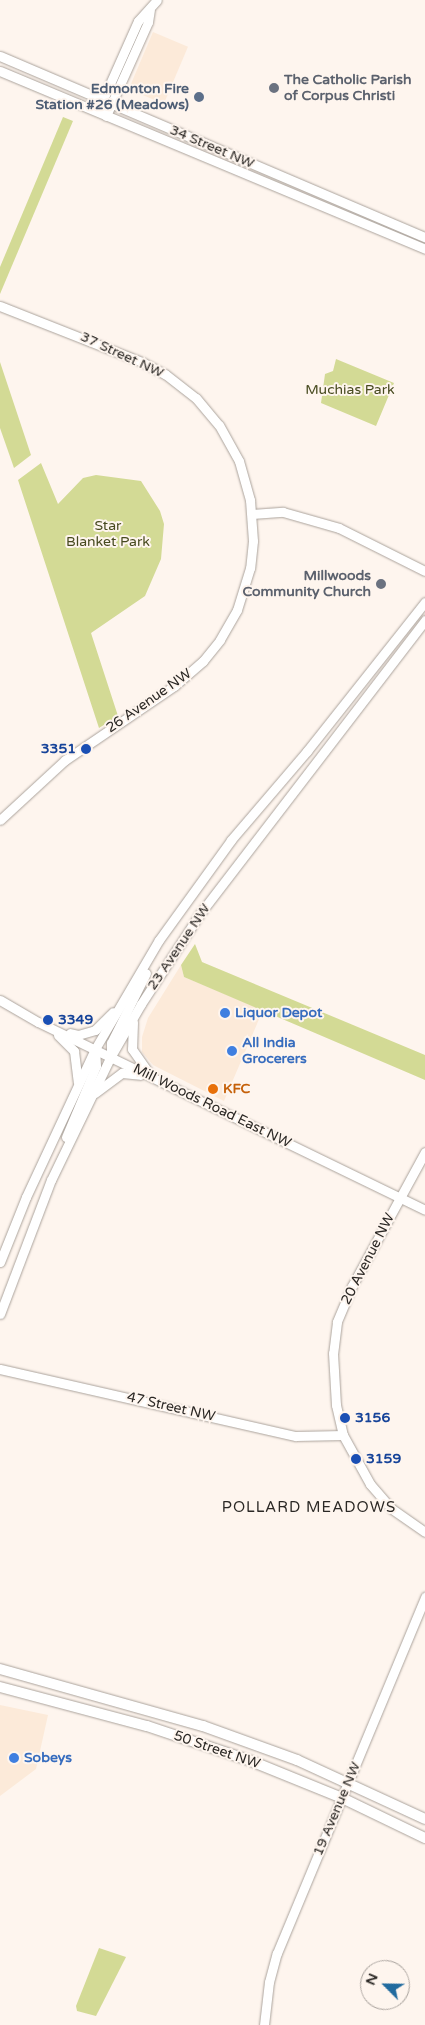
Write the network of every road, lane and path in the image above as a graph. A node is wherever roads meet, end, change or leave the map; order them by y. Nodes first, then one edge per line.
1 (157, 0) edge
2 (0, 56) edge
3 (0, 71) edge
4 (107, 101) junction
5 (102, 114) junction
6 (425, 237) edge
7 (425, 249) edge
8 (0, 306) edge
9 (239, 461) joint
10 (252, 514) junction
11 (425, 571) edge
12 (425, 602) edge
13 (425, 620) edge
14 (0, 820) edge
15 (160, 940) junction
16 (0, 1000) edge
17 (123, 1002) junction
18 (134, 1016) junction
19 (50, 1028) junction
20 (95, 1049) junction
21 (111, 1056) junction
22 (156, 1080) junction
23 (76, 1091) junction
24 (91, 1097) junction
25 (425, 1152) edge
26 (56, 1168) junction
27 (400, 1198) junction
28 (425, 1210) edge
29 (0, 1262) edge
30 (0, 1314) edge
31 (0, 1369) edge
32 (343, 1435) junction
33 (425, 1532) edge
34 (425, 1597) edge
35 (0, 1669) edge
36 (0, 1674) edge
37 (24, 1676) junction
38 (0, 1687) edge
39 (348, 1782) junction
40 (342, 1798) junction
41 (425, 1819) edge
42 (425, 1838) edge
43 (264, 2025) edge

1 - 4 main road
2 - 4 main road, 34 Street NW
3 - 5 main road, 34 Street NW
4 - 5 main road
4 - 6 main road, 34 Street NW
5 - 7 main road, 34 Street NW
8 - 9 main road, 37 Street NW
9 - 10 main road, 26 Avenue NW
10 - 11 main road
10 - 14 main road, 26 Avenue NW
12 - 15 main road, 23 Avenue NW
13 - 18 main road, 23 Avenue NW
15 - 17 main road, 23 Avenue NW
15 - 21 main road
16 - 19 main road, Mill Woods Road East NW
17 - 19 main road
17 - 20 main road, 23 Avenue NW
18 - 21 main road, 23 Avenue NW
18 - 22 main road
19 - 20 main road, Mill Woods Road East NW
19 - 23 main road
20 - 21 main road, Mill Woods Road East NW
20 - 23 main road, 23 Avenue NW
20 - 26 main road
21 - 22 main road, Mill Woods Road East NW
21 - 24 main road, 23 Avenue NW
22 - 24 main road
22 - 27 main road, Mill Woods Road East NW
23 - 29 main road, 23 Avenue NW
24 - 26 main road, 23 Avenue NW
25 - 27 main road, 20 Avenue NW
26 - 30 main road, 23 Avenue NW
27 - 28 main road, Mill Woods Road East NW
27 - 32 main road, 20 Avenue NW
31 - 32 main road, 47 Street NW
32 - 33 main road, 20 Avenue NW
34 - 39 main road, 19 Avenue NW
35 - 37 main road, 50 Street NW
36 - 37 main road
37 - 39 main road, 50 Street NW
38 - 40 main road, 50 Street NW
39 - 40 main road, 19 Avenue NW
39 - 41 main road, 50 Street NW
40 - 42 main road, 50 Street NW
40 - 43 main road, 19 Avenue NW

